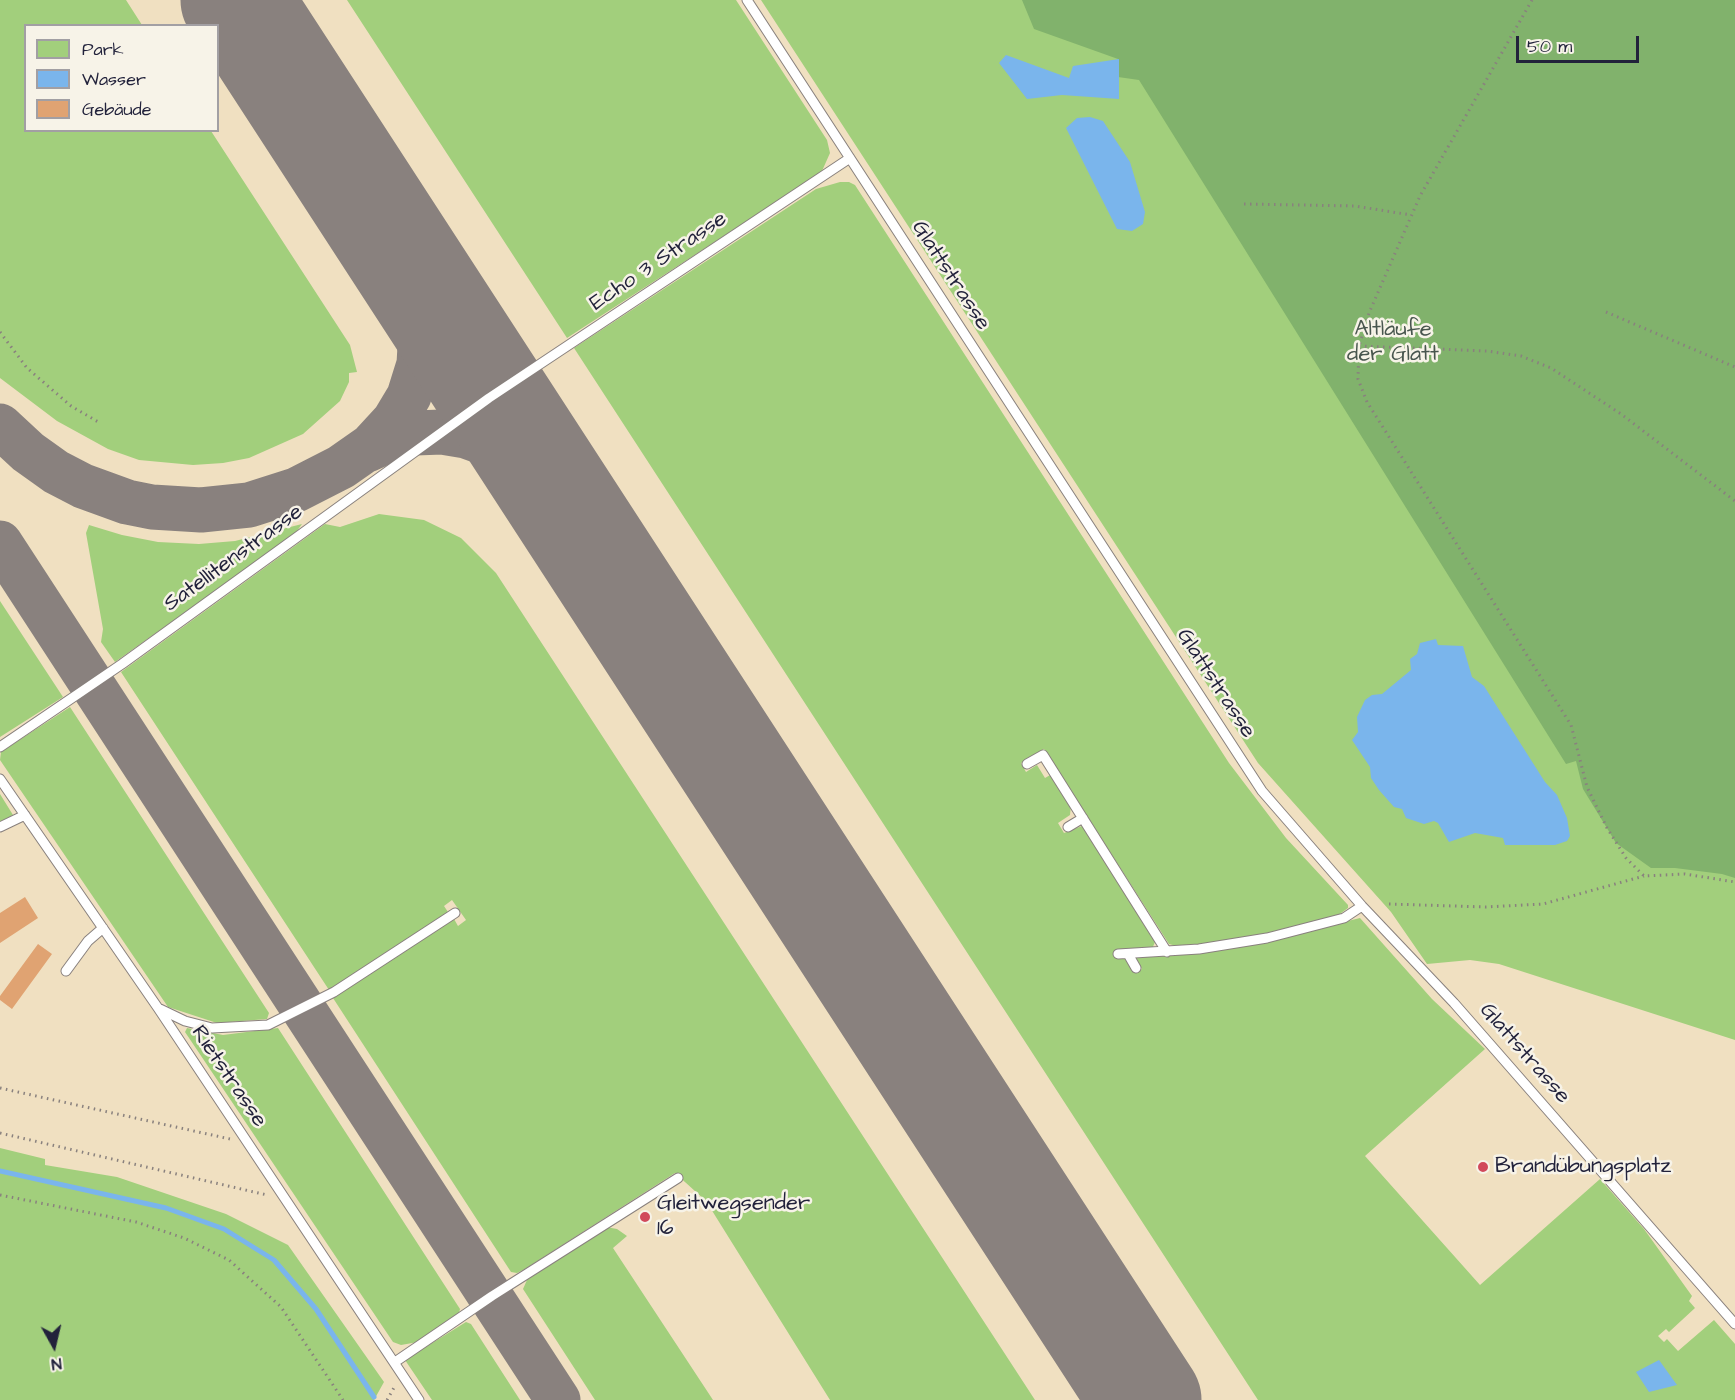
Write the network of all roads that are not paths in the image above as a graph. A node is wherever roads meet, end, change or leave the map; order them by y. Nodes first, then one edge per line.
1 (747, 0) edge
2 (850, 158) junction
3 (489, 398) joint
4 (0, 747) edge
5 (1027, 764) dead end
6 (0, 779) edge
7 (25, 816) junction
8 (1083, 818) junction
9 (0, 827) edge
10 (1068, 827) dead end
11 (1362, 906) junction
12 (455, 913) dead end
13 (103, 928) junction
14 (1167, 952) junction
15 (1136, 968) dead end
16 (66, 971) dead end
17 (158, 1008) junction
18 (678, 1178) dead end
19 (1735, 1324) edge
20 (395, 1362) junction
21 (419, 1400) edge

1 - 2 lane, Glattstrasse
2 - 3 lane, Echo 3 Strasse
2 - 11 lane, Glattstrasse
3 - 4 lane, Satellitenstrasse
5 - 8 lane
6 - 7 lane, Rietstrasse
7 - 9 lane
7 - 13 lane, Rietstrasse
8 - 10 lane
8 - 14 lane
11 - 14 lane
11 - 19 lane, Glattstrasse
12 - 17 lane
13 - 16 lane
13 - 17 lane, Rietstrasse
14 - 15 lane
17 - 20 lane, Rietstrasse
18 - 20 lane
20 - 21 lane, Rietstrasse

